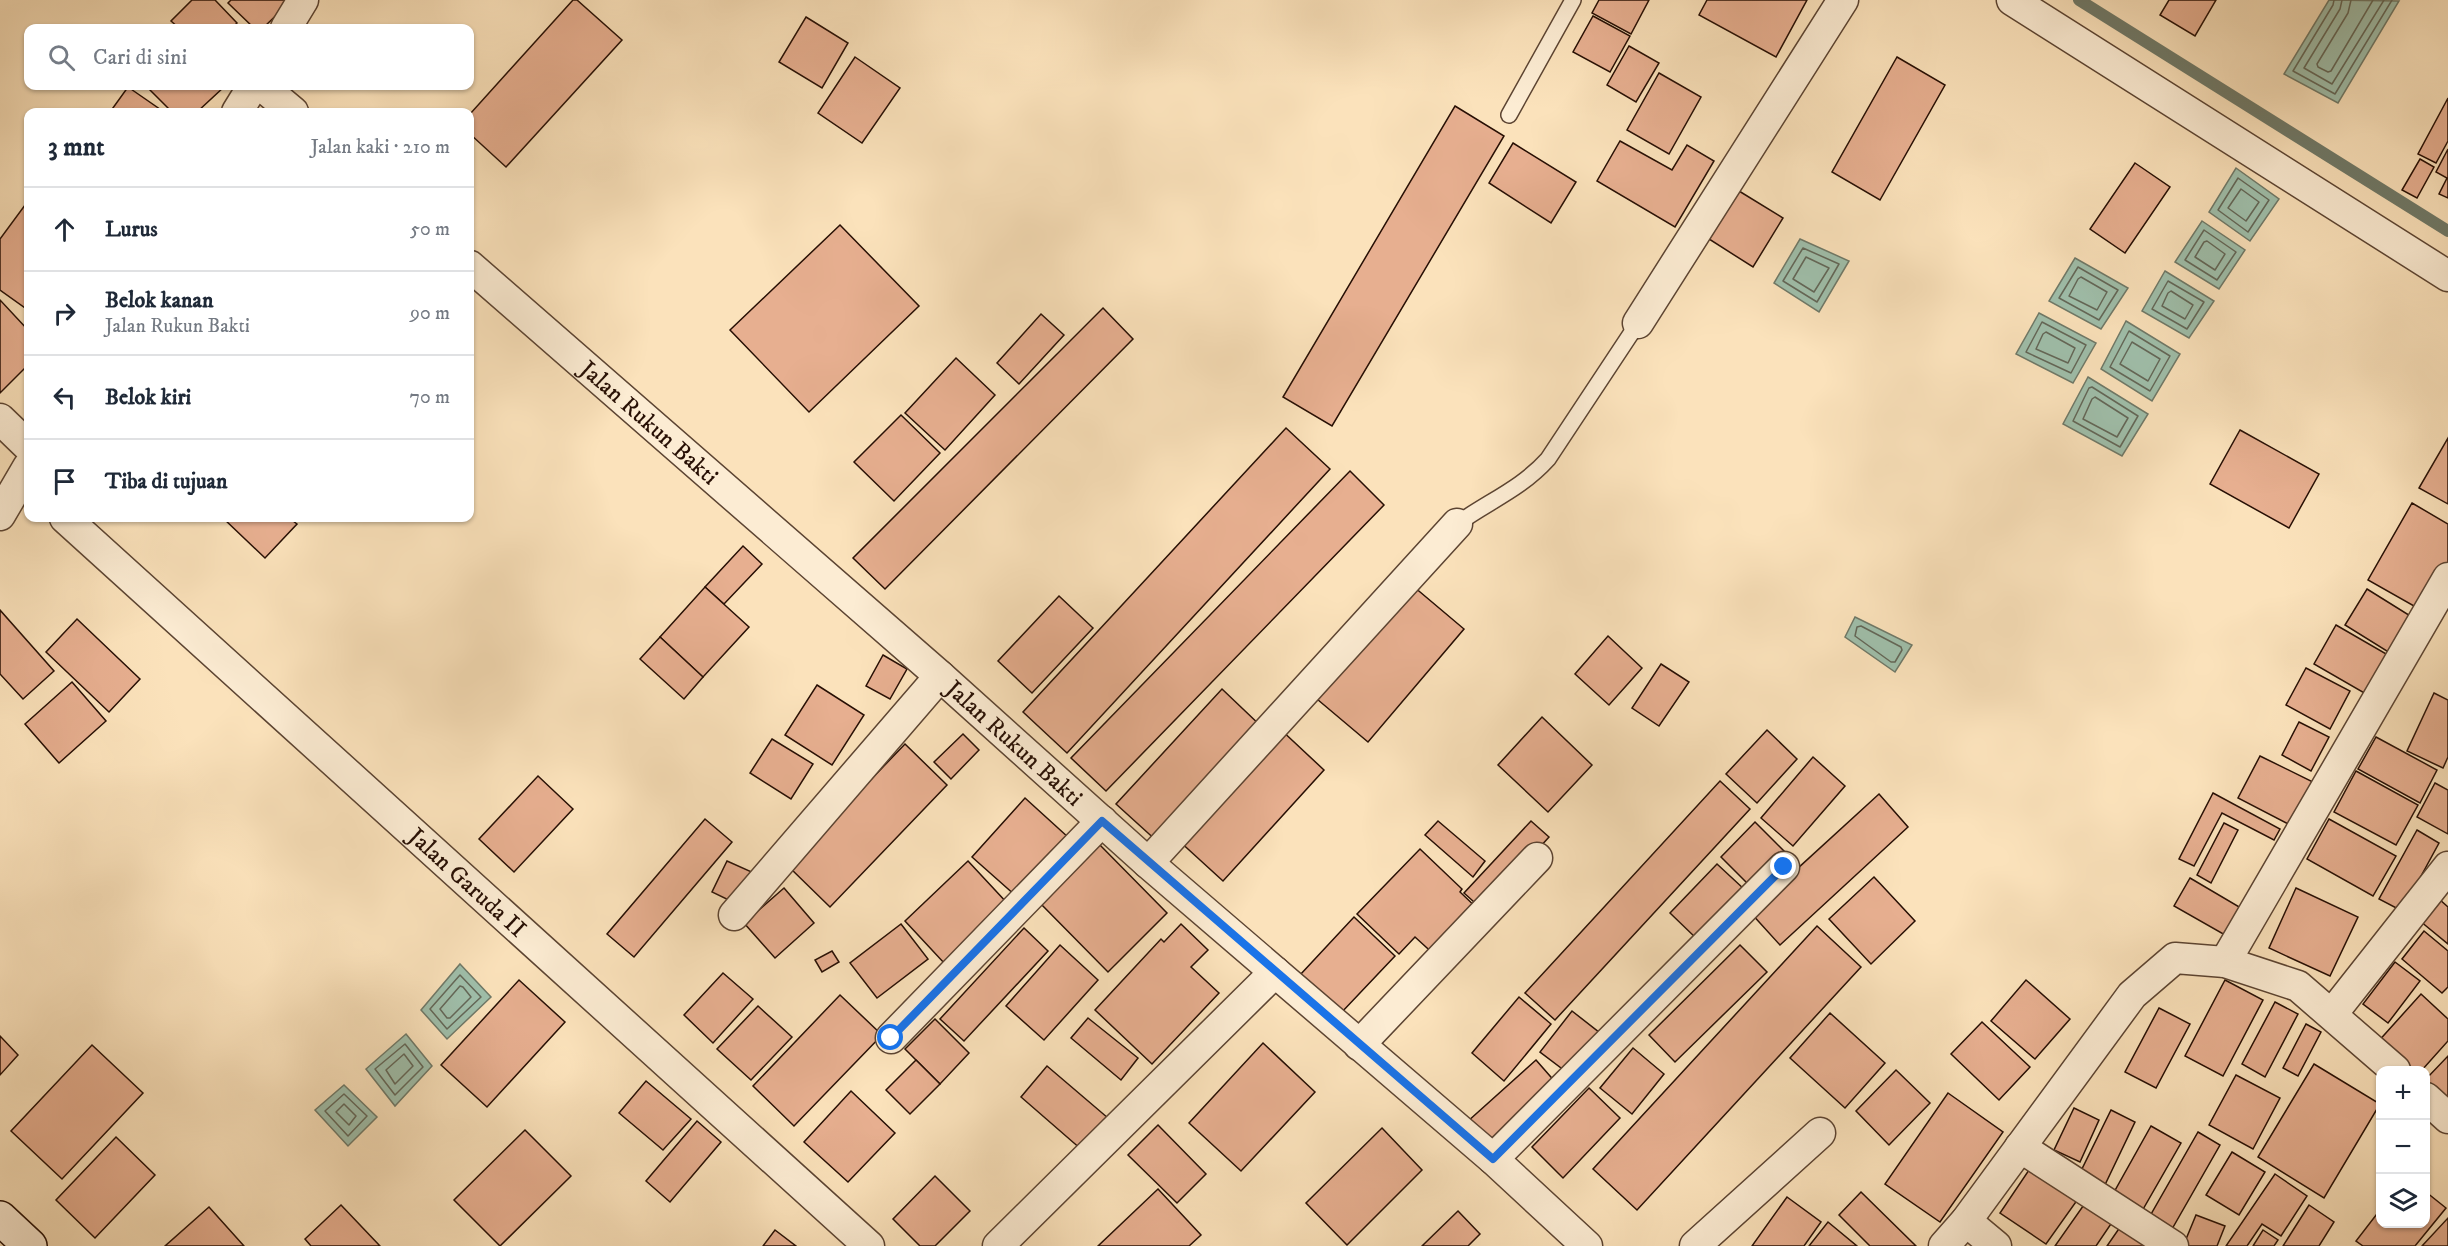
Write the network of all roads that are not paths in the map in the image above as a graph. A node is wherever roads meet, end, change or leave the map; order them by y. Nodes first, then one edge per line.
1 (303, 0) edge
2 (1573, 0) edge
3 (1844, 0) edge
4 (2012, 0) edge
5 (288, 24) edge
6 (251, 90) edge
7 (267, 90) edge
8 (239, 108) edge
9 (288, 108) edge
10 (1509, 115) dead end
11 (474, 269) edge
12 (2448, 276) edge
13 (1638, 323) joint
14 (0, 419) edge
15 (24, 442) edge
16 (24, 480) edge
17 (0, 515) edge
18 (69, 522) edge
19 (1457, 524) joint
20 (2448, 578) edge
21 (940, 676) junction
22 (1102, 821) junction
23 (1537, 858) dead end
24 (1148, 863) junction
25 (1784, 867) dead end
26 (2448, 867) edge
27 (734, 915) dead end
28 (2225, 962) junction
29 (1275, 972) junction
30 (2332, 1014) junction
31 (891, 1038) dead end
32 (1359, 1045) junction
33 (2389, 1066) edge
34 (2430, 1102) edge
35 (2448, 1119) edge
36 (1820, 1133) dead end
37 (2020, 1147) junction
38 (1493, 1159) junction
39 (0, 1218) edge
40 (1966, 1221) junction
41 (30, 1246) edge
42 (869, 1246) edge
43 (998, 1246) edge
44 (1587, 1246) edge
45 (1695, 1246) edge
46 (1944, 1246) edge
47 (1996, 1246) edge
48 (2173, 1246) edge

1 - 5 street
2 - 10 lane
3 - 13 street
4 - 12 street
6 - 8 street
7 - 9 street
11 - 21 street, Jalan Rukun Bakti
13 - 19 lane
14 - 15 street
16 - 17 street
18 - 42 street, Jalan Garuda II
19 - 24 street
20 - 28 street
21 - 22 street, Jalan Rukun Bakti
21 - 27 street
22 - 24 street, Jalan Rukun Bakti
22 - 31 street
23 - 32 street
24 - 29 street, Jalan Rukun Bakti
25 - 38 street
26 - 30 street
28 - 30 street
28 - 37 street
29 - 32 street, Jalan Rukun Bakti
29 - 43 street
30 - 33 street
32 - 38 street, Jalan Rukun Bakti
34 - 35 street
36 - 45 street
37 - 40 street
37 - 48 street
38 - 44 street, Jalan Rukun Bakti
39 - 41 street
40 - 46 street
40 - 47 street

